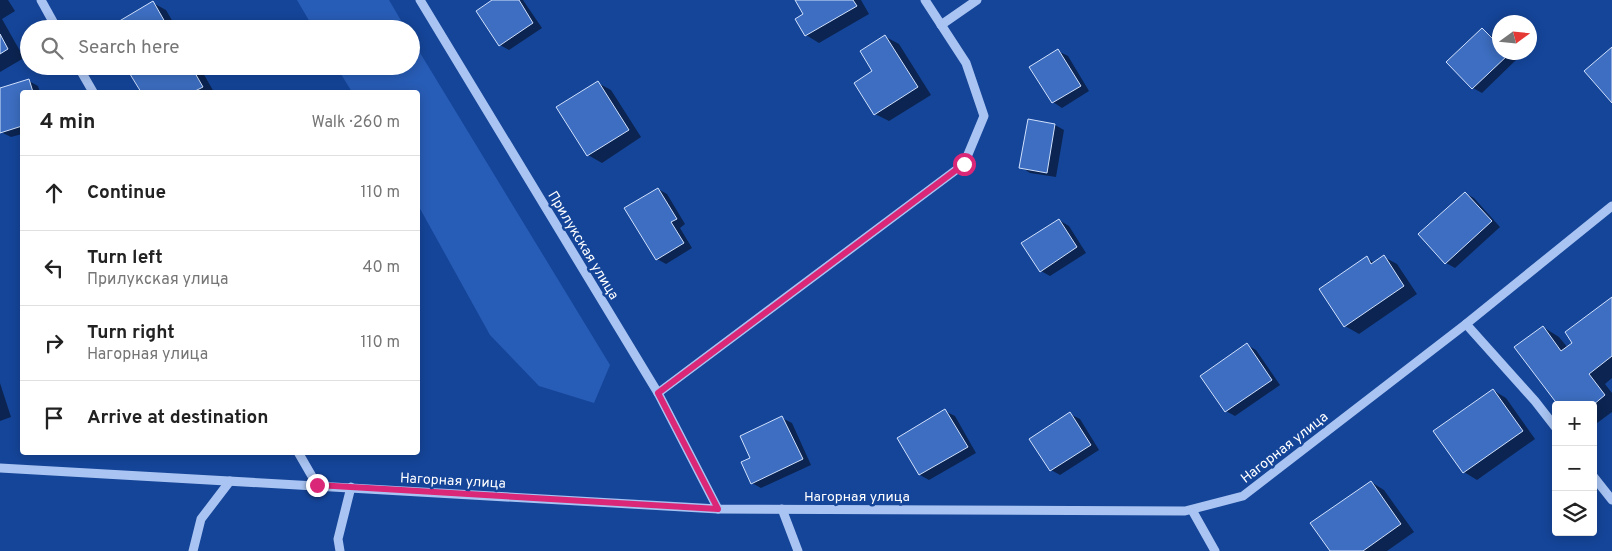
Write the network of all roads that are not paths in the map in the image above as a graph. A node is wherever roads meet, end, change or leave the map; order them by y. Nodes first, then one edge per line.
1 (41, 0) edge
2 (420, 0) edge
3 (925, 0) edge
4 (977, 0) edge
5 (52, 20) edge
6 (941, 25) junction
7 (83, 75) edge
8 (92, 90) edge
9 (1612, 206) edge
10 (1466, 324) junction
11 (658, 393) junction
12 (1552, 423) edge
13 (300, 455) edge
14 (0, 468) edge
15 (230, 481) junction
16 (1597, 481) edge
17 (317, 485) junction
18 (351, 487) junction
19 (1612, 500) edge
20 (718, 509) junction
21 (782, 509) junction
22 (1192, 510) junction
23 (193, 551) edge
24 (340, 551) edge
25 (798, 551) edge
26 (1215, 551) edge

1 - 5 street
2 - 11 street, Прилукская улица
3 - 6 street
4 - 6 street
6 - 11 street
7 - 8 street
9 - 10 street, Нагорная улица
10 - 12 street
10 - 22 street, Нагорная улица
11 - 20 street, Прилукская улица
13 - 17 street
14 - 15 street, Нагорная улица
15 - 17 street, Нагорная улица
15 - 23 street
16 - 19 street
17 - 18 street, Нагорная улица
18 - 20 street, Нагорная улица
18 - 24 street
20 - 21 street, Нагорная улица
21 - 22 street, Нагорная улица
21 - 25 street
22 - 26 street

